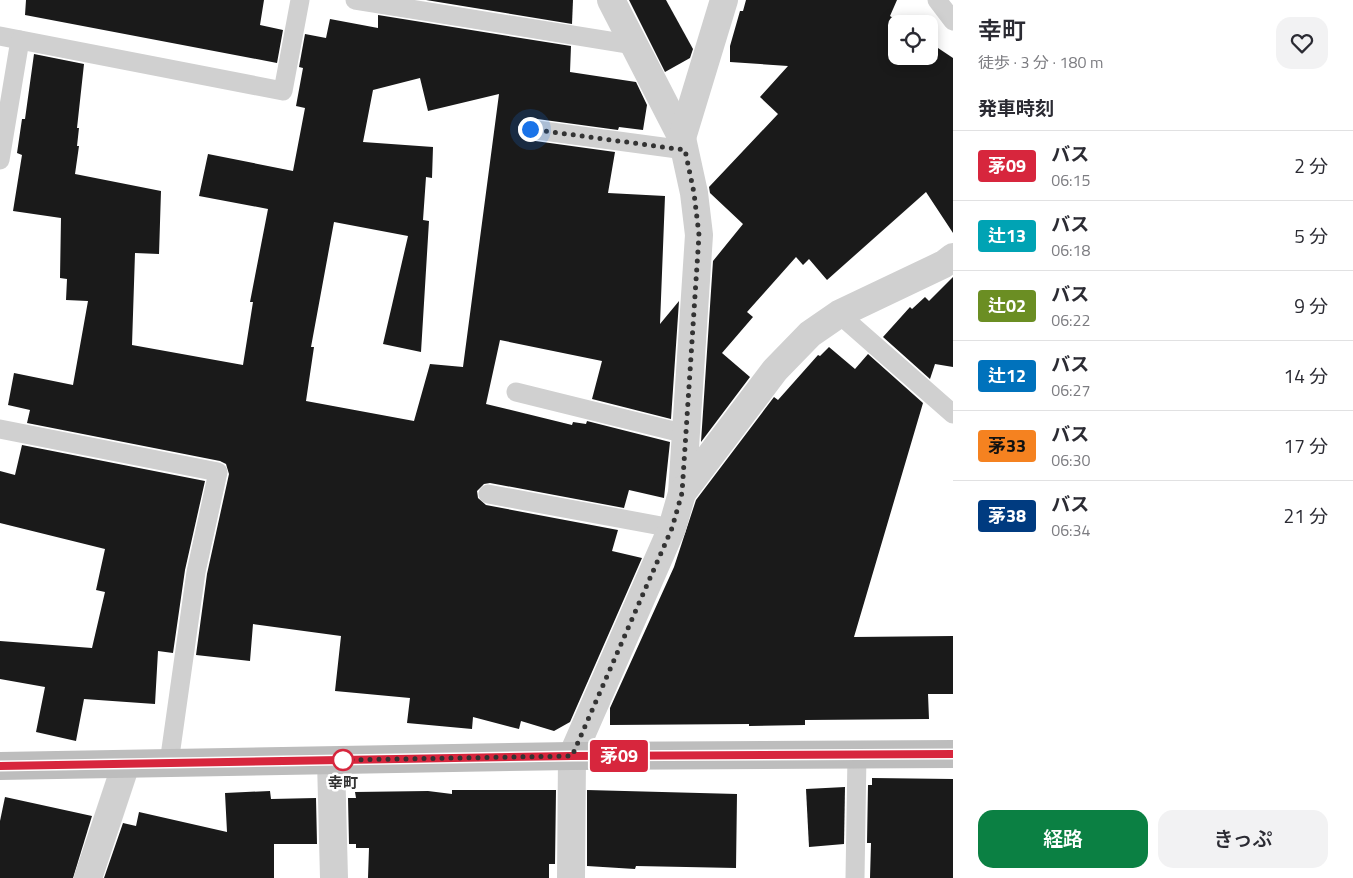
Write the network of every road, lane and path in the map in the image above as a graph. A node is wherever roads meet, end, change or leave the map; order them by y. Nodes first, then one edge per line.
1 (300, 0) edge
2 (355, 0) edge
3 (611, 0) edge
4 (724, 0) edge
5 (937, 0) edge
6 (953, 21) edge
7 (0, 36) edge
8 (20, 40) junction
9 (634, 45) junction
10 (530, 129) dead end
11 (684, 144) junction
12 (0, 160) edge
13 (950, 265) edge
14 (838, 314) junction
15 (516, 392) dead end
16 (953, 414) edge
17 (0, 429) edge
18 (686, 434) junction
19 (682, 493) junction
20 (488, 494) dead end
21 (672, 528) junction
22 (953, 754) edge
23 (857, 755) junction
24 (572, 756) junction
25 (331, 761) junction
26 (169, 763) junction
27 (126, 764) junction
28 (0, 766) edge
29 (88, 878) edge
30 (334, 878) edge
31 (571, 878) edge
32 (856, 878) edge

1 - 8 lane
2 - 9 lane
3 - 9 street
4 - 11 street
5 - 6 lane
7 - 8 lane
8 - 12 lane
9 - 11 street
10 - 11 lane
11 - 18 street
13 - 14 street
14 - 16 lane
14 - 19 street
15 - 18 lane
17 - 26 lane
18 - 19 street
19 - 21 street
20 - 21 lane
21 - 24 street
22 - 23 main road
23 - 24 main road
23 - 32 lane
24 - 25 main road
24 - 31 street
25 - 26 main road
25 - 30 street
26 - 27 main road
27 - 28 main road
27 - 29 street

